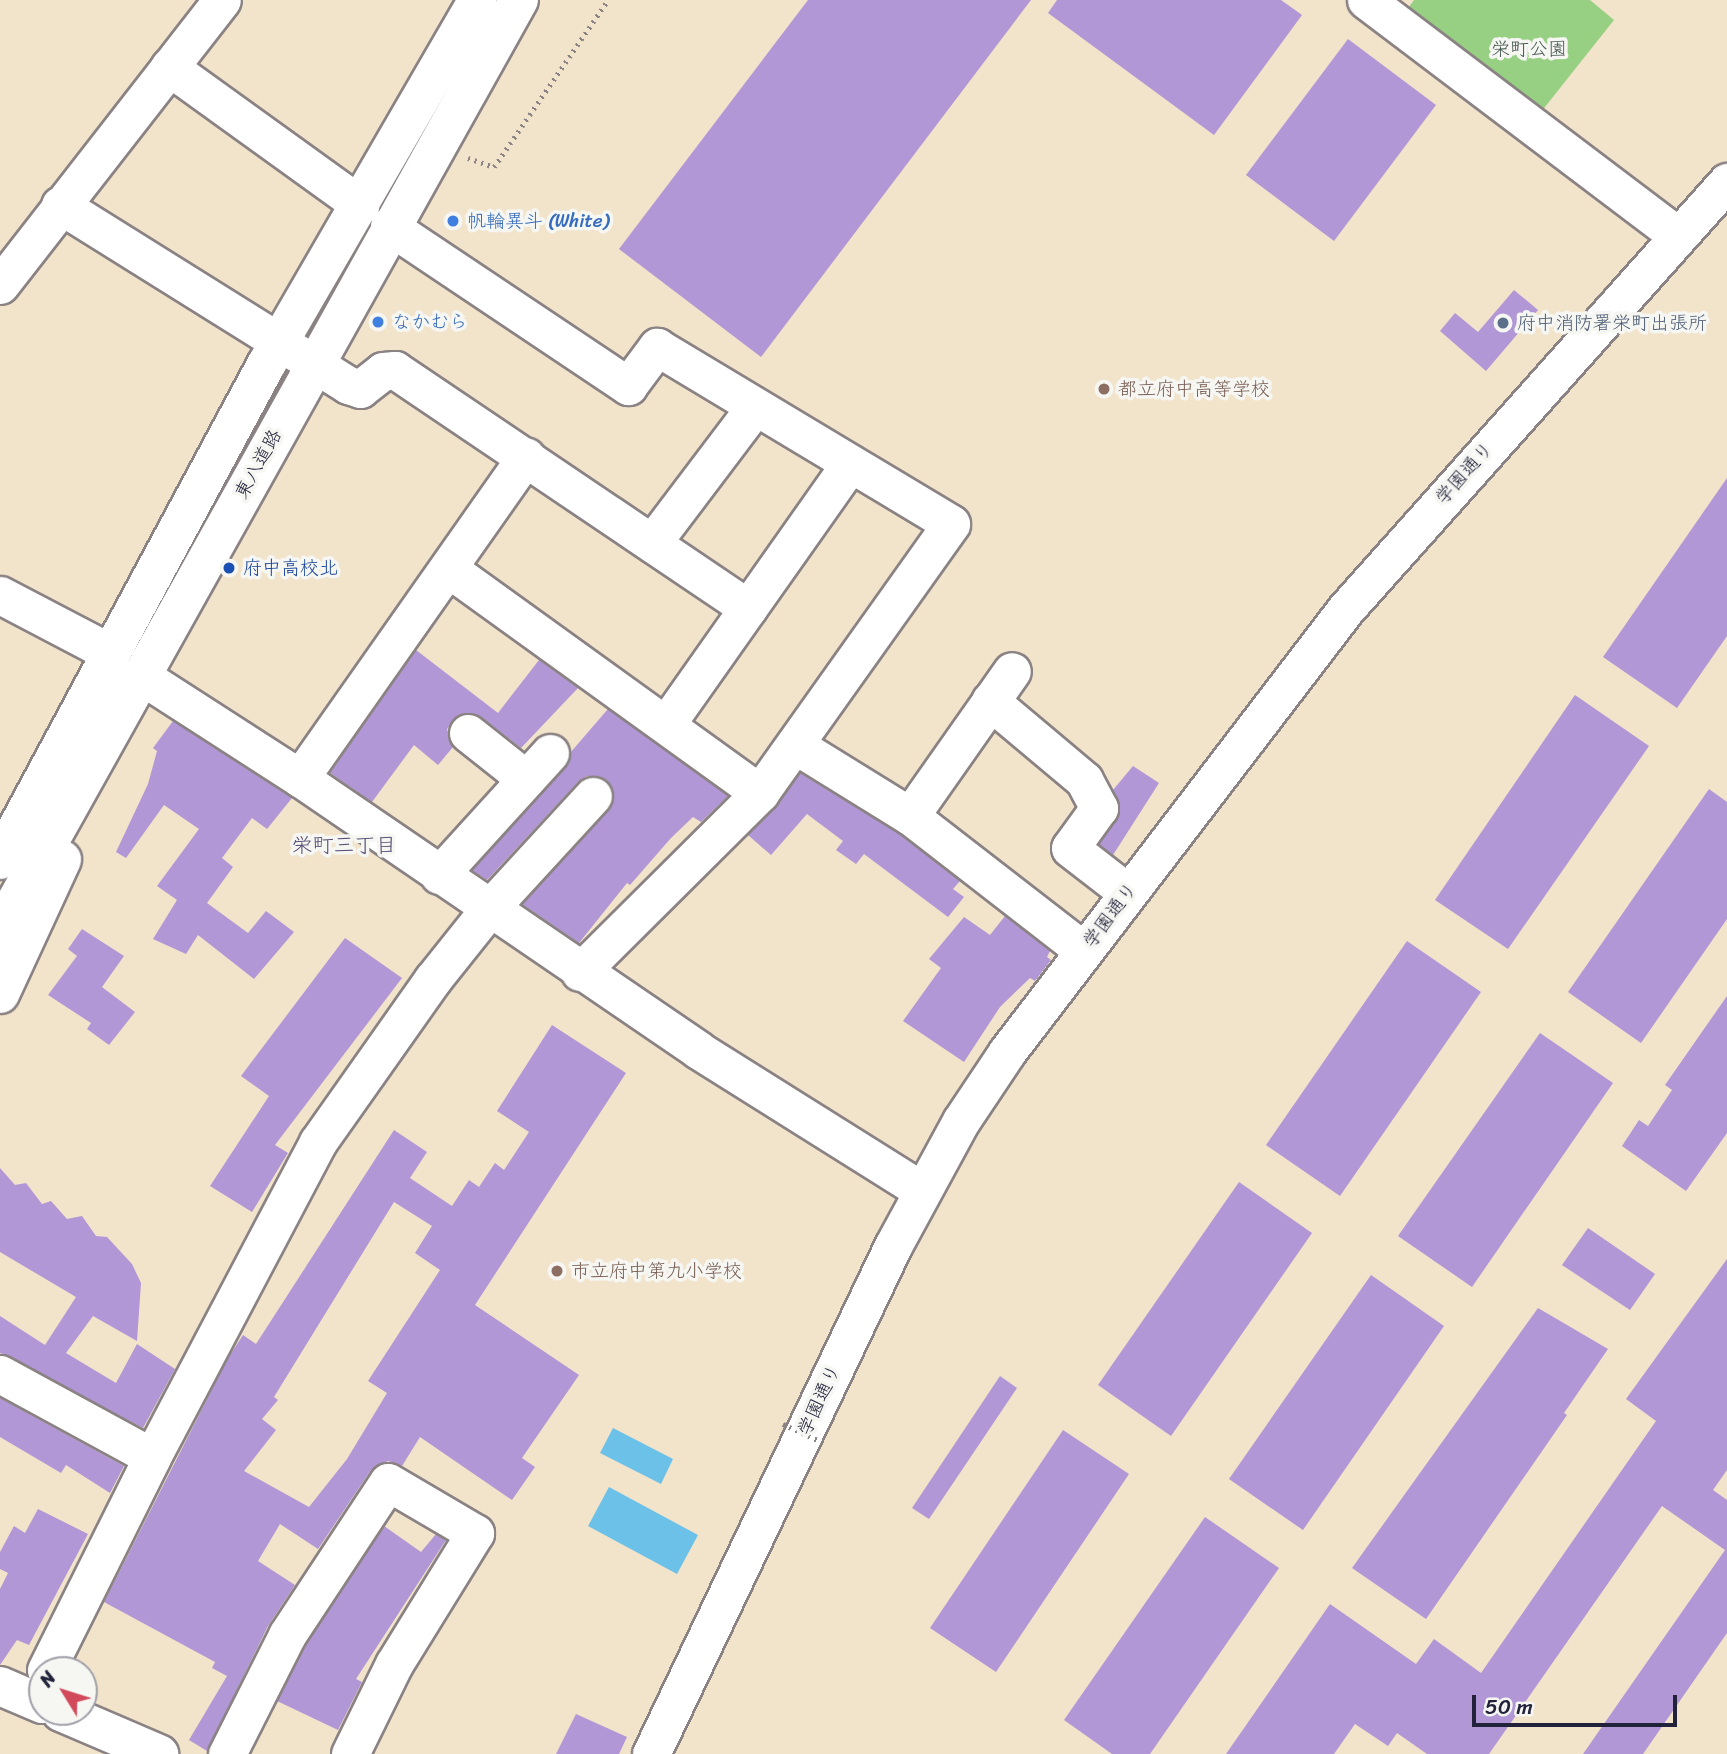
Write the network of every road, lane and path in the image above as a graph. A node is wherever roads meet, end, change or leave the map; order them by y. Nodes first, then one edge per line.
1 (222, 0) edge
2 (519, 0) edge
3 (608, 0) edge
4 (1366, 0) edge
5 (474, 1) edge
6 (169, 66) junction
7 (435, 146) junction
8 (1727, 182) edge
9 (60, 205) junction
10 (374, 215) junction
11 (1678, 236) junction
12 (0, 285) edge
13 (278, 344) junction
14 (312, 365) junction
15 (754, 408) junction
16 (266, 450) junction
17 (526, 456) junction
18 (849, 465) junction
19 (652, 543) junction
20 (449, 569) junction
21 (151, 578) junction
22 (0, 595) edge
23 (748, 608) junction
24 (125, 664) junction
25 (1012, 671) dead end
26 (990, 701) junction
27 (667, 723) junction
28 (93, 727) junction
29 (468, 733) dead end
30 (795, 745) junction
31 (300, 778) junction
32 (760, 793) junction
33 (593, 796) dead end
34 (910, 816) junction
35 (0, 820) edge
36 (0, 860) edge
37 (439, 875) junction
38 (1127, 892) junction
39 (488, 910) junction
40 (0, 930) edge
41 (1083, 950) junction
42 (580, 972) junction
43 (0, 994) edge
44 (921, 1189) junction
45 (0, 1374) edge
46 (783, 1424) dead end
47 (820, 1441) dead end
48 (152, 1457) junction
49 (54, 1656) edge
50 (98, 1722) edge
51 (159, 1754) edge
52 (227, 1754) edge
53 (350, 1754) edge
54 (652, 1754) edge

1 - 6 street
2 - 7 main road, 東八道路
3 - 7 path
4 - 11 street
5 - 10 main road, 東八道路
6 - 9 street
6 - 10 street
7 - 10 main road, 東八道路
8 - 11 street, 学園通り
9 - 12 street
9 - 13 street
10 - 13 main road, 東八道路
10 - 14 main road, 東八道路
10 - 15 street
11 - 38 street, 学園通り
13 - 14 street
13 - 21 main road, 東八道路
14 - 16 main road, 東八道路
14 - 17 street
15 - 18 street
15 - 19 street
16 - 21 main road
16 - 24 main road, 東八道路
17 - 19 street
17 - 20 street
18 - 23 street
18 - 30 street
19 - 23 street
20 - 27 street
20 - 31 street
21 - 24 main road, 東八道路
22 - 24 street
23 - 27 street
24 - 28 main road, 東八道路
24 - 31 street
25 - 26 street
26 - 34 street
26 - 38 street
27 - 32 street
28 - 35 main road
28 - 36 main road, 東八道路
28 - 40 main road, 東八道路
28 - 43 main road
29 - 37 street
30 - 32 street
30 - 34 street
31 - 37 street
32 - 42 street
33 - 39 street
34 - 41 street
37 - 39 street
38 - 41 street, 学園通り
39 - 42 street
39 - 48 street
41 - 44 street, 学園通り
42 - 44 street
44 - 54 street, 学園通り
45 - 48 street
46 - 47 path, bridge
48 - 49 street
50 - 51 main road
52 - 53 street

